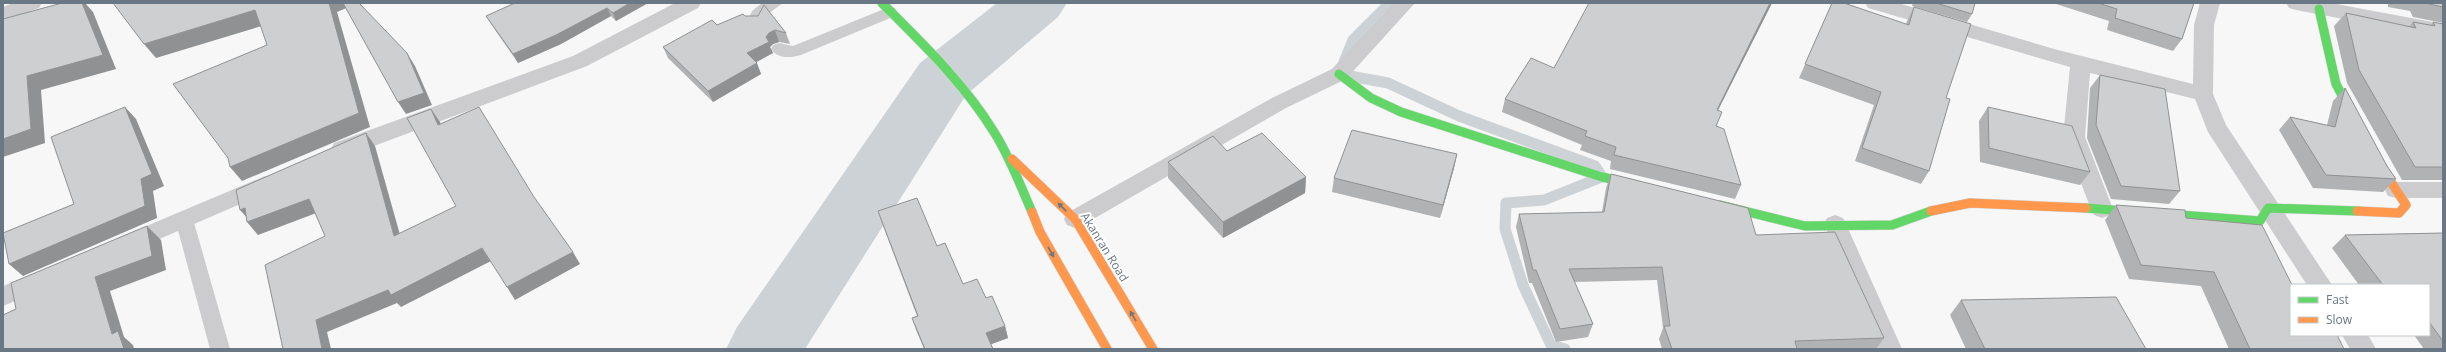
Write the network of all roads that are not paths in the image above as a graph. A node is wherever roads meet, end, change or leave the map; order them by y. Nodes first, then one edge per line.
1 (32, 3) edge
2 (691, 3) edge
3 (775, 3) edge
4 (1405, 3) edge
5 (1875, 3) edge
6 (2210, 3) edge
7 (2296, 3) edge
8 (885, 7) edge
9 (2319, 9) junction
10 (3, 14) edge
11 (755, 22) edge
12 (2443, 31) edge
13 (779, 49) dead end
14 (2081, 63) junction
15 (1339, 74) junction
16 (2203, 94) junction
17 (2361, 132) edge
18 (1006, 153) junction
19 (2372, 153) edge
20 (321, 158) edge
21 (285, 174) edge
22 (1648, 188) edge
23 (2396, 190) junction
24 (2443, 190) edge
25 (1708, 202) edge
26 (2268, 208) junction
27 (2102, 209) junction
28 (1075, 219) junction
29 (184, 220) junction
30 (1835, 224) junction
31 (104, 253) edge
32 (61, 272) edge
33 (2319, 284) edge
34 (3, 296) edge
35 (2355, 336) edge
36 (220, 349) edge
37 (1107, 349) edge
38 (1153, 349) edge
39 (1890, 349) edge
40 (2364, 349) edge

1 - 10 street
2 - 20 street
3 - 11 lane
4 - 15 street
5 - 14 street
6 - 16 street
7 - 9 street
8 - 13 lane
8 - 18 street, Akanran Road
9 - 12 street
9 - 17 street
14 - 16 street
14 - 27 street
15 - 22 street
15 - 28 street
16 - 26 street
28 -> 18 street, Akanran Road
18 -> 37 street, Akanran Road
19 - 23 street
21 - 29 street
23 - 24 street
23 - 26 street
25 - 30 street
26 - 27 street
26 - 33 street
27 - 30 street
38 -> 28 street, Akanran Road
29 - 31 street
29 - 36 lane
30 - 39 street
32 - 34 street
35 - 40 street

